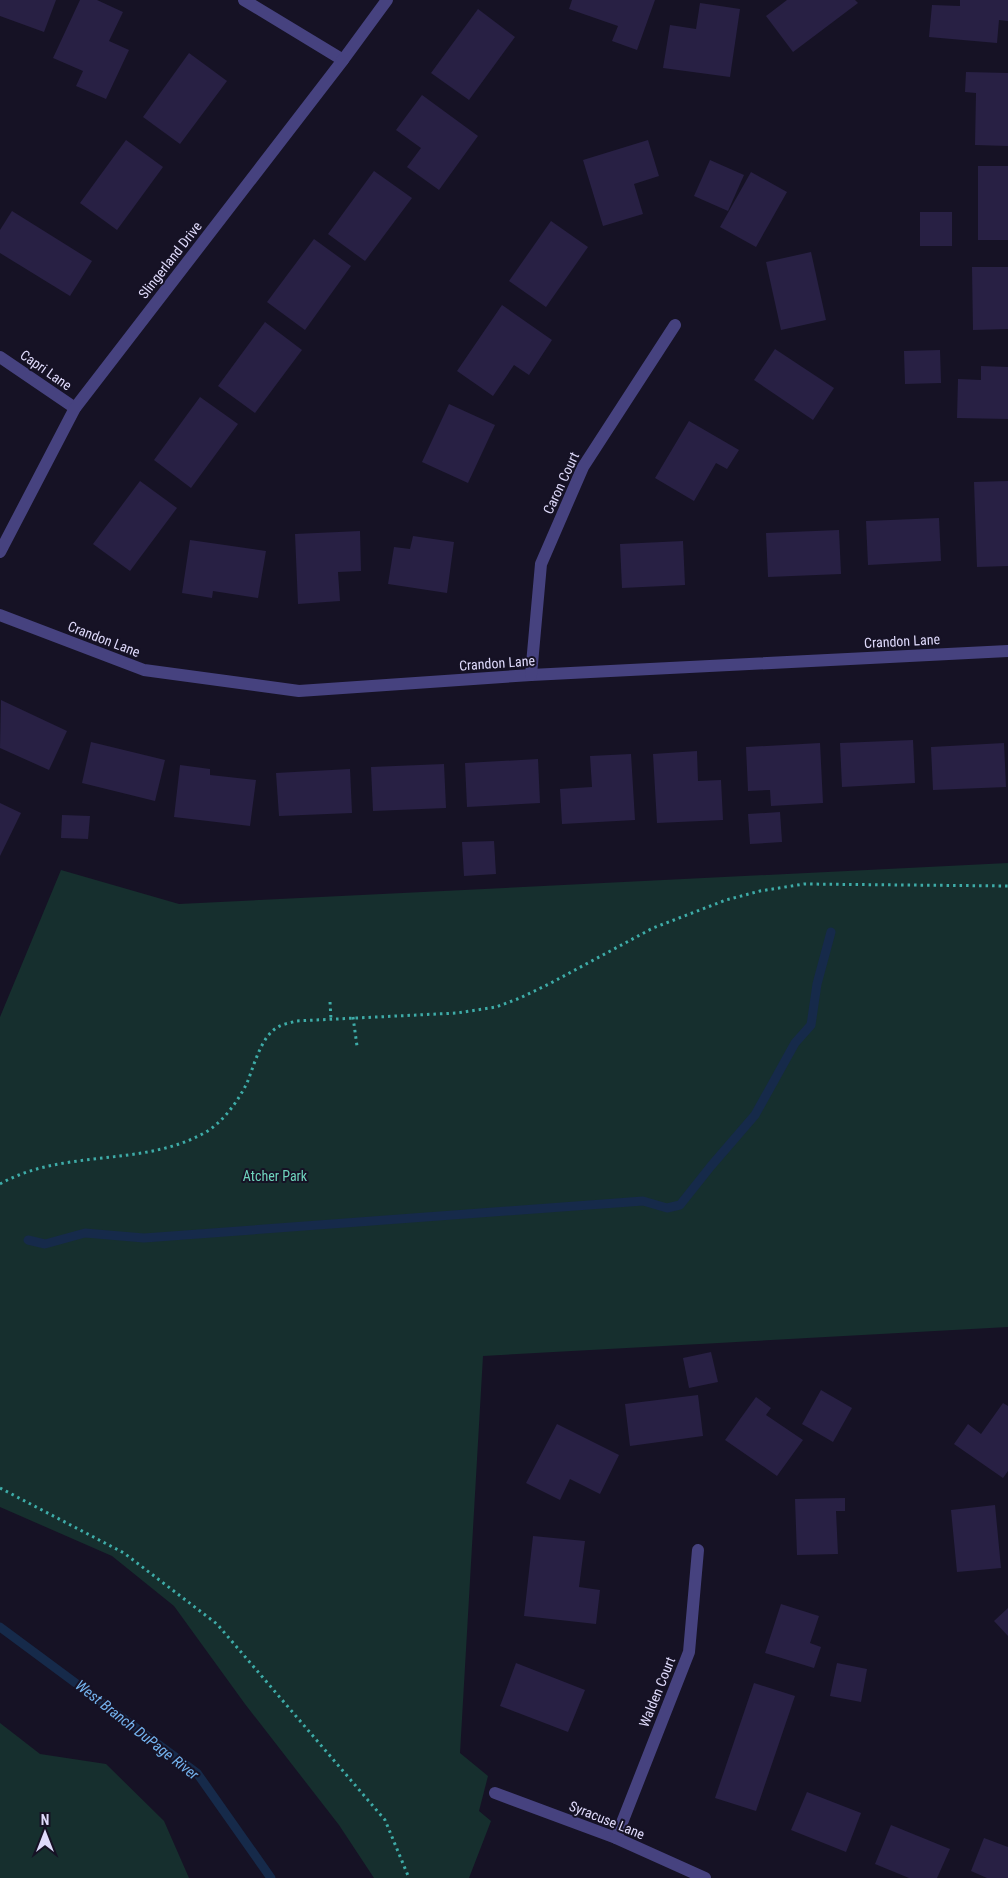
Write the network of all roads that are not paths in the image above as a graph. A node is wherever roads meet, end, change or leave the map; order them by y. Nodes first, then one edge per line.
1 (244, 0) edge
2 (387, 0) edge
3 (343, 60) junction
4 (675, 325) dead end
5 (0, 357) edge
6 (75, 408) junction
7 (0, 552) edge
8 (0, 615) edge
9 (1008, 651) edge
10 (531, 675) junction
11 (698, 1550) dead end
12 (495, 1793) dead end
13 (616, 1838) junction
14 (705, 1878) edge

1 - 3 street
2 - 3 street, Slingerland Drive
3 - 6 street, Slingerland Drive
4 - 10 street, Caron Court
5 - 6 street, Capri Lane
6 - 7 street, Slingerland Drive
8 - 10 street, Crandon Lane
9 - 10 street, Crandon Lane
11 - 13 street, Walden Court
12 - 13 street, Syracuse Lane
13 - 14 street, Syracuse Lane

